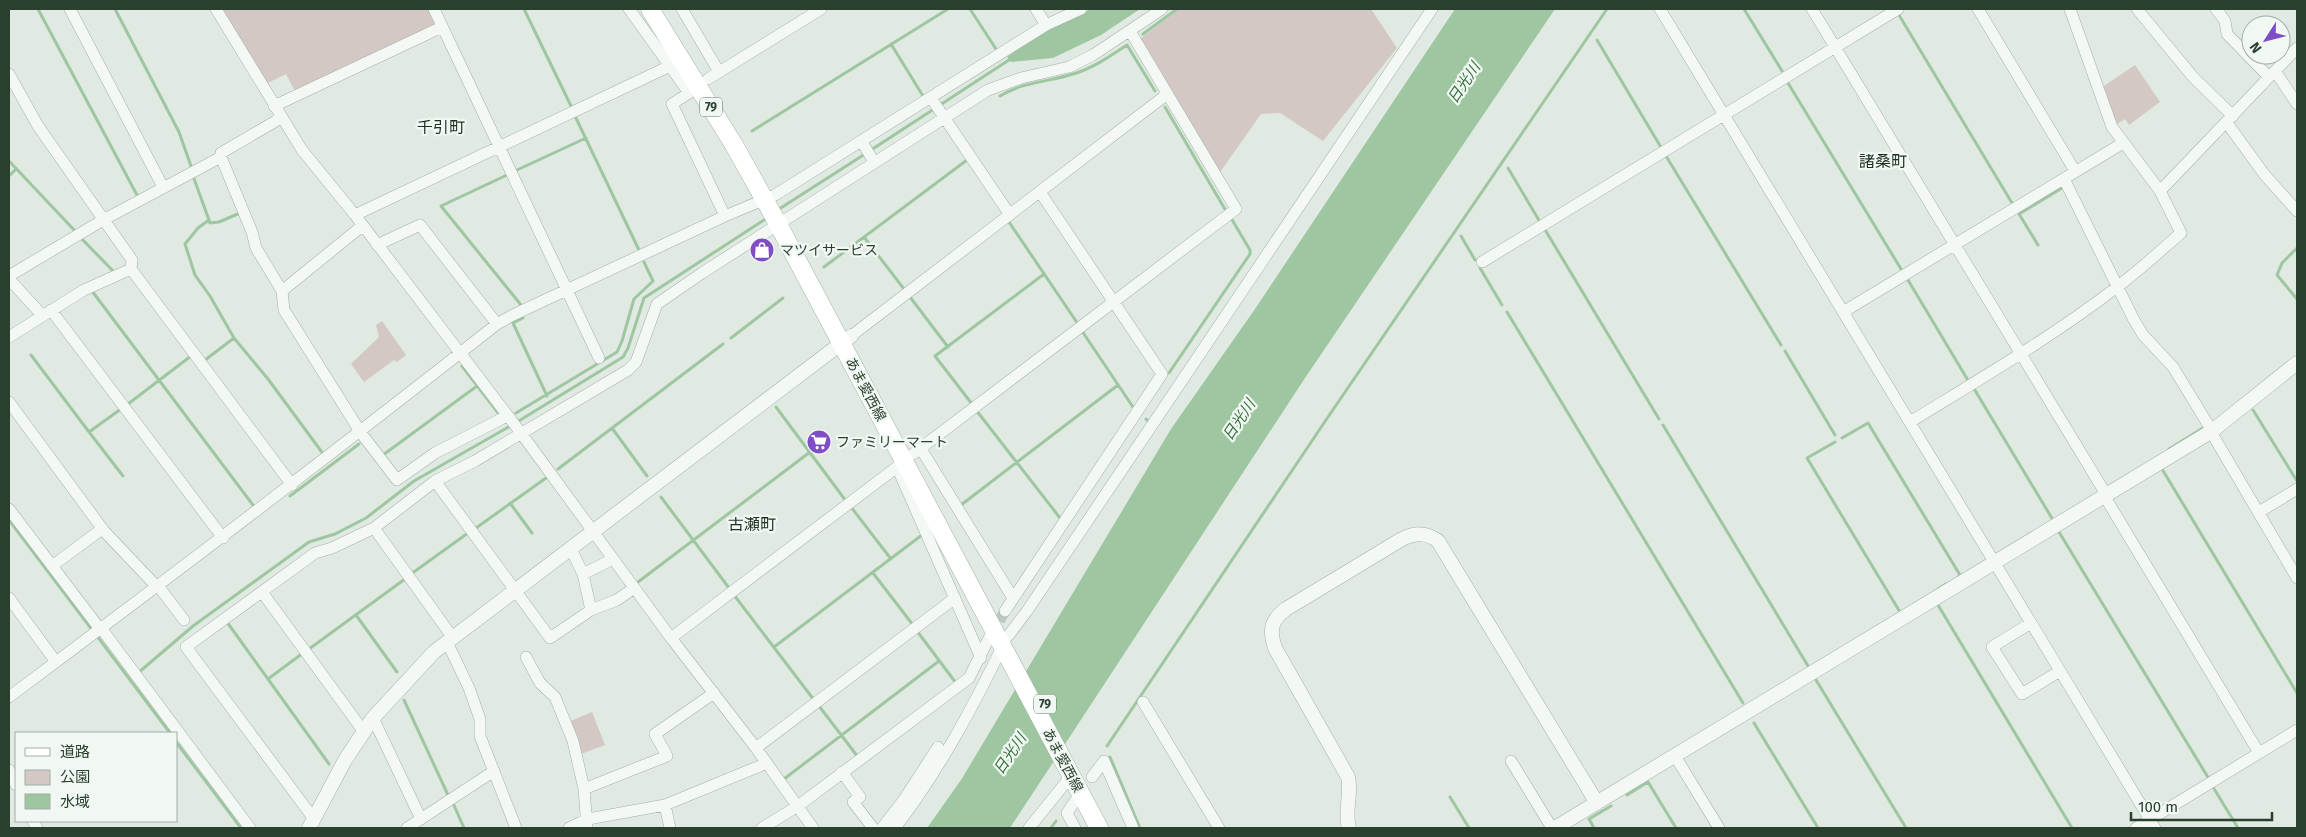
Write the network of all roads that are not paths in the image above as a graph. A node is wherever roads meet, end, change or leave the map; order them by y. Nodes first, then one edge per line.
1 (70, 9) edge
2 (216, 9) edge
3 (434, 9) edge
4 (629, 9) edge
5 (650, 9) edge
6 (664, 9) edge
7 (682, 9) edge
8 (821, 9) edge
9 (1036, 9) edge
10 (1081, 9) edge
11 (1162, 9) edge
12 (1432, 9) edge
13 (1660, 9) edge
14 (1812, 9) edge
15 (1898, 9) edge
16 (1978, 9) edge
17 (2070, 9) edge
18 (2137, 9) edge
19 (2216, 9) edge
20 (1046, 25) junction
21 (442, 27) junction
22 (1130, 32) junction
23 (1835, 47) junction
24 (2297, 48) edge
25 (670, 66) junction
26 (9, 74) edge
27 (2272, 74) junction
28 (703, 82) junction
29 (1166, 95) junction
30 (933, 100) junction
31 (2297, 104) edge
32 (274, 106) junction
33 (944, 115) junction
34 (1724, 116) junction
35 (281, 118) junction
36 (2230, 120) junction
37 (862, 142) junction
38 (2123, 143) junction
39 (499, 146) junction
40 (222, 157) junction
41 (874, 162) junction
42 (2075, 172) junction
43 (2064, 179) junction
44 (163, 187) junction
45 (2160, 191) junction
46 (1040, 192) junction
47 (777, 210) junction
48 (2297, 210) edge
49 (355, 215) junction
50 (1010, 215) junction
51 (725, 216) junction
52 (103, 220) junction
53 (362, 226) junction
54 (1956, 244) junction
55 (377, 245) junction
56 (1482, 262) dead end
57 (131, 269) junction
58 (9, 278) edge
59 (2118, 286) junction
60 (567, 290) junction
61 (282, 291) junction
62 (1114, 302) junction
63 (46, 312) junction
64 (1843, 312) junction
65 (497, 324) junction
66 (9, 337) edge
67 (846, 340) junction
68 (460, 354) junction
69 (2022, 354) junction
70 (599, 358) dead end
71 (2296, 370) edge
72 (9, 402) edge
73 (1910, 422) junction
74 (514, 424) junction
75 (2212, 431) junction
76 (361, 433) junction
77 (909, 458) junction
78 (435, 481) junction
79 (292, 485) junction
80 (2297, 488) edge
81 (2106, 496) junction
82 (9, 508) edge
83 (2259, 512) junction
84 (374, 528) junction
85 (102, 529) junction
86 (593, 532) junction
87 (223, 538) junction
88 (571, 549) junction
89 (613, 559) junction
90 (1995, 563) junction
91 (52, 566) junction
92 (583, 574) junction
93 (2297, 578) edge
94 (158, 587) junction
95 (634, 588) junction
96 (516, 590) junction
97 (262, 592) junction
98 (9, 598) edge
99 (955, 598) junction
100 (1013, 598) junction
101 (591, 610) junction
102 (1005, 611) tunnel mouth
103 (184, 620) dead end
104 (2031, 623) junction
105 (98, 631) junction
106 (671, 638) junction
107 (450, 640) junction
108 (1005, 645) junction
109 (526, 658) dead end
110 (981, 658) junction
111 (56, 662) junction
112 (2060, 671) junction
113 (714, 693) junction
114 (9, 697) edge
115 (1143, 702) dead end
116 (372, 718) junction
117 (2297, 730) edge
118 (364, 732) junction
119 (938, 747) dead end
120 (756, 748) junction
121 (2259, 753) junction
122 (1675, 756) junction
123 (1510, 761) dead end
124 (767, 764) junction
125 (1072, 769) junction
126 (9, 770) edge
127 (494, 771) junction
128 (842, 772) junction
129 (1092, 777) dead end
130 (15, 782) edge
131 (584, 789) junction
132 (1075, 801) dead end
133 (1598, 803) junction
134 (665, 805) junction
135 (798, 806) junction
136 (423, 822) edge
137 (311, 824) edge
138 (588, 824) edge
139 (2153, 824) edge
140 (250, 828) edge
141 (407, 828) edge
142 (516, 828) edge
143 (569, 828) edge
144 (670, 828) edge
145 (762, 828) edge
146 (813, 828) edge
147 (873, 828) edge
148 (882, 828) edge
149 (894, 828) edge
150 (1029, 828) edge
151 (1075, 828) edge
152 (1099, 828) edge
153 (1110, 828) edge
154 (1133, 828) edge
155 (1219, 828) edge
156 (1349, 828) edge
157 (1554, 828) edge
158 (1719, 828) edge
159 (2136, 828) edge

1 - 44 street
2 - 32 street
3 - 21 street
4 - 25 street
5 - 28 main road, あま愛西線 / 79
6 - 28 main road, あま愛西線 / 79
7 - 28 street
8 - 28 street
9 - 20 street
10 - 20 street
11 - 22 street
12 - 108 street
13 - 34 street
14 - 23 street
15 - 23 street
16 - 42 street
17 - 38 street
18 - 36 street
19 - 27 street
20 - 30 street
21 - 32 street
21 - 39 street
22 - 29 street
22 - 33 street
23 - 34 street
23 - 54 street
24 - 27 street
25 - 28 street
25 - 39 street
26 - 52 street
27 - 31 street
27 - 36 street
28 - 47 main road, あま愛西線 / 79
28 - 51 street
29 - 46 street
29 - 62 street
30 - 33 street
30 - 37 street
32 - 35 street
33 - 41 street
33 - 50 street
34 - 56 street
34 - 64 street
35 - 40 street
35 - 49 street
36 - 45 street
36 - 48 street
37 - 41 street
37 - 47 street
38 - 42 street
38 - 45 street
39 - 49 street
39 - 60 street
40 - 44 street
40 - 61 street
41 - 47 street
42 - 43 street
43 - 54 street
43 - 59 street
44 - 52 street
45 - 59 street
46 - 50 street
46 - 62 street
47 - 51 street
47 - 67 main road, あま愛西線 / 79
47 - 74 street
49 - 53 street
50 - 67 street
51 - 60 street
52 - 57 street
52 - 58 street
53 - 55 street
53 - 61 street
54 - 64 street
54 - 69 street
55 - 65 street
55 - 68 street
57 - 63 street
57 - 79 street
58 - 63 street
59 - 69 street
59 - 75 street
60 - 65 street
60 - 70 street
61 - 76 street
62 - 77 street
62 - 100 street
63 - 66 street
63 - 87 street
64 - 73 street
65 - 68 street
67 - 77 main road, あま愛西線 / 79
67 - 86 street
68 - 74 street
68 - 76 street
69 - 73 street
69 - 81 street
71 - 75 street
72 - 85 street
73 - 90 street
74 - 76 street
74 - 78 street
74 - 86 street
75 - 81 street
75 - 83 street
76 - 79 street
77 - 99 street
77 - 100 street
77 - 106 street
77 - 108 main road, あま愛西線 / 79
78 - 84 street
78 - 96 street
79 - 87 street
80 - 83 street
81 - 90 street
81 - 121 street
82 - 91 street
83 - 93 street
84 - 97 street
84 - 107 street
85 - 91 street
85 - 94 street
86 - 88 street
86 - 89 street
87 - 94 street
88 - 92 street
88 - 96 street
89 - 92 street
89 - 95 street
90 - 104 street
90 - 122 street
91 - 105 street
92 - 101 street
94 - 103 street
94 - 105 street
95 - 101 street
95 - 106 street
96 - 101 street
96 - 107 street
97 - 118 street
97 - 137 street
98 - 111 street
99 - 110 street
99 - 120 street
100 - 102 street
104 - 112 street
104 - 112 street
105 - 111 street
105 - 140 street
106 - 113 street
107 - 116 street
107 - 127 street
108 - 110 street
108 - 125 main road, あま愛西線 / 79
108 - 149 street
109 - 131 street
110 - 128 street
111 - 114 street
112 - 139 street
113 - 120 street
113 - 131 street
115 - 155 street
116 - 118 street
116 - 136 street
117 - 121 street
118 - 137 street
119 - 148 street
120 - 124 street
121 - 139 street
122 - 133 street
122 - 158 street
123 - 157 street
124 - 134 street
124 - 135 street
125 - 150 street
125 - 152 main road, あま愛西線 / 79
125 - 153 main road, あま愛西線 / 79
126 - 130 street
127 - 136 street
127 - 142 street
128 - 135 street
128 - 147 street
129 - 154 street
131 - 138 street
132 - 151 street
133 - 156 street
133 - 157 street
134 - 138 street
134 - 144 street
135 - 145 street
135 - 146 street
136 - 141 street
138 - 143 street
139 - 159 street

